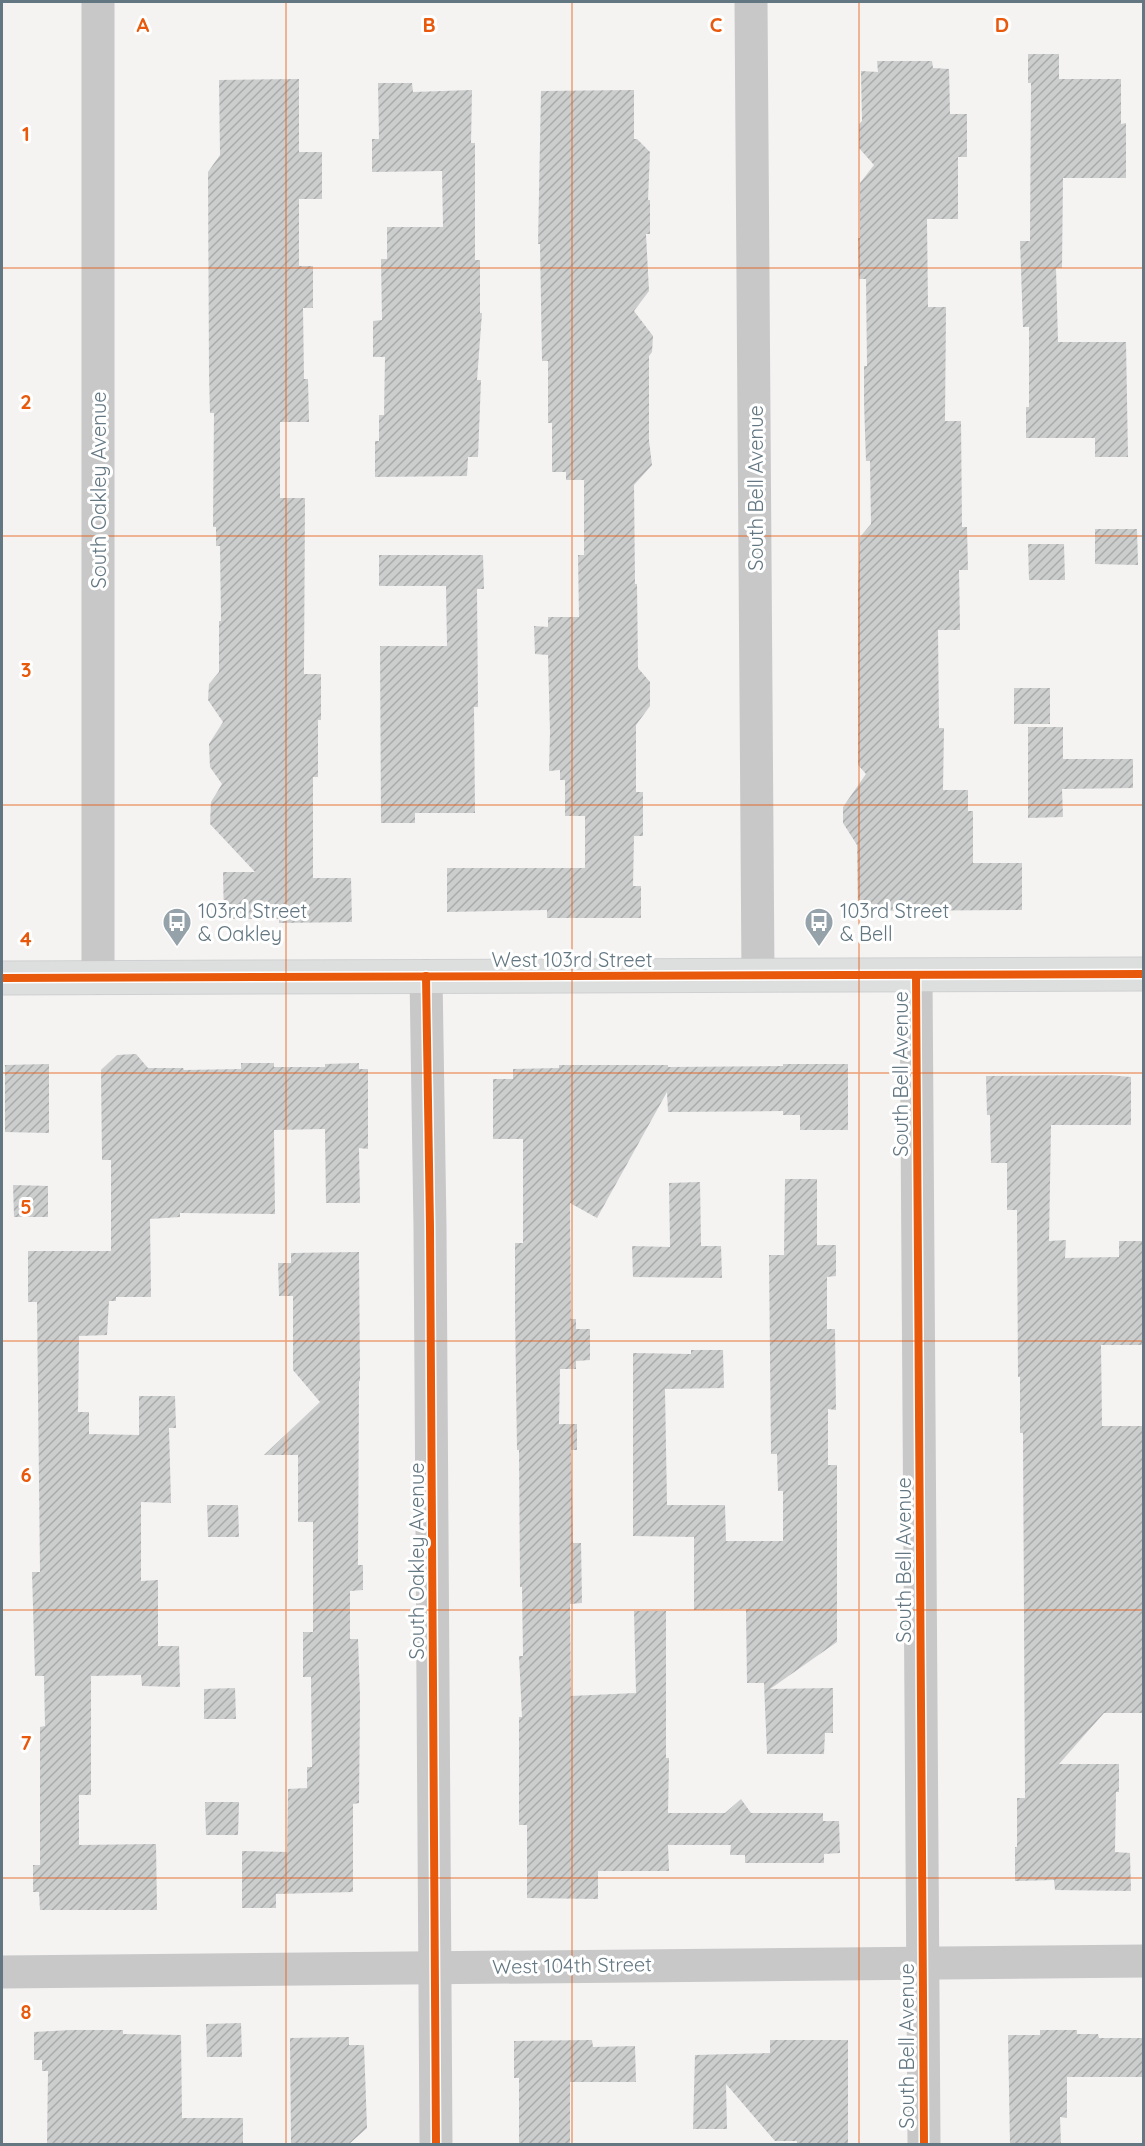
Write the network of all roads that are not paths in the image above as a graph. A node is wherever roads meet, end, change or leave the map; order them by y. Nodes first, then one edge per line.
1 (98, 2) edge
2 (751, 2) edge
3 (1143, 974) edge
4 (758, 975) junction
5 (916, 975) junction
6 (426, 976) junction
7 (2, 978) edge
8 (98, 978) junction
9 (1143, 1961) edge
10 (922, 1963) junction
11 (435, 1966) junction
12 (2, 1972) edge
13 (436, 2145) edge
14 (924, 2145) edge

1 - 8 street, South Oakley Avenue
2 - 4 street, South Bell Avenue
3 - 5 main road, West 103rd Street
4 - 5 main road, West 103rd Street
4 - 6 main road, West 103rd Street
5 - 10 street, South Bell Avenue
6 - 8 main road, West 103rd Street
6 - 11 street, South Oakley Avenue
7 - 8 main road, West 103rd Street
9 - 10 street, West 104th Street
10 - 11 street, West 104th Street
10 - 14 street, South Bell Avenue
11 - 12 street, West 104th Street
11 - 13 street, South Oakley Avenue

